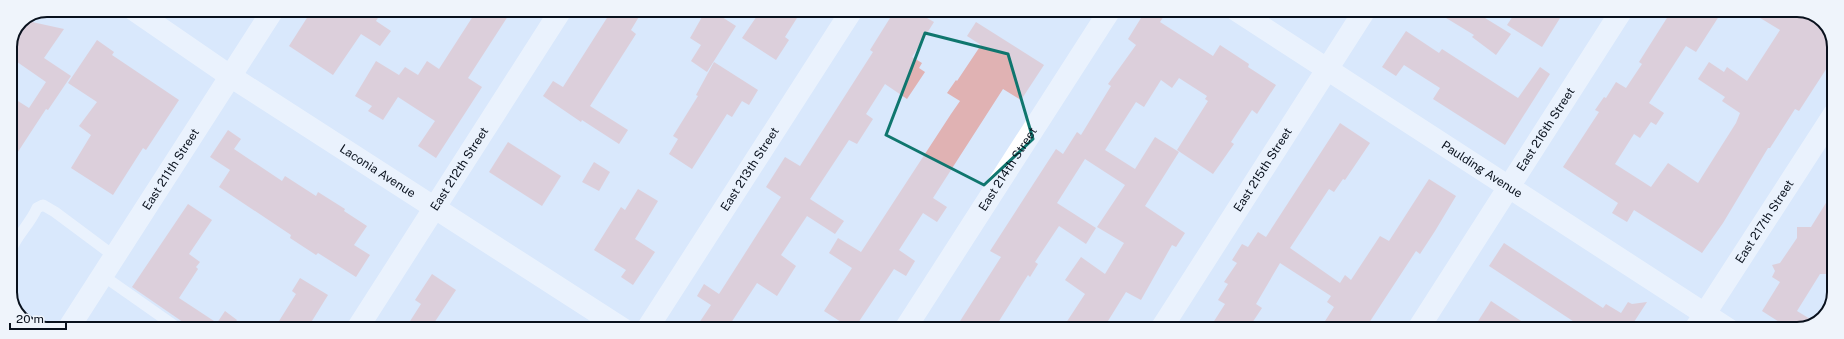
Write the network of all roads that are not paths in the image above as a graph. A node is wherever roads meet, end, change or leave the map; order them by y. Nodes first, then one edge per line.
1 (144, 17) edge
2 (268, 17) edge
3 (557, 17) edge
4 (848, 17) edge
5 (1106, 17) edge
6 (1247, 17) edge
7 (1361, 17) edge
8 (1618, 17) edge
9 (1328, 70) junction
10 (230, 76) junction
11 (1827, 125) edge
12 (1509, 188) junction
13 (435, 208) junction
14 (17, 237) edge
15 (114, 256) junction
16 (102, 275) junction
17 (72, 322) edge
18 (169, 322) edge
19 (362, 322) edge
20 (612, 322) edge
21 (651, 322) edge
22 (910, 322) edge
23 (1166, 322) edge
24 (1423, 322) edge
25 (1700, 322) edge

1 - 10 street, Laconia Avenue
2 - 10 street, East 211th Street
3 - 13 street, East 212th Street
4 - 21 street, East 213th Street
5 - 22 street, East 214th Street
6 - 9 street, Paulding Avenue
7 - 9 street, East 215th Street
8 - 12 street, East 216th Street
9 - 12 street, Paulding Avenue
9 - 23 street, East 215th Street
10 - 13 street, Laconia Avenue
10 - 15 street, East 211th Street
11 - 25 street, East 217th Street
12 - 24 street, East 216th Street
12 - 25 street, Paulding Avenue
13 - 19 street, East 212th Street
13 - 20 street, Laconia Avenue
14 - 15 lane
15 - 16 street, East 211th Street
16 - 17 street, East 211th Street
16 - 18 lane

